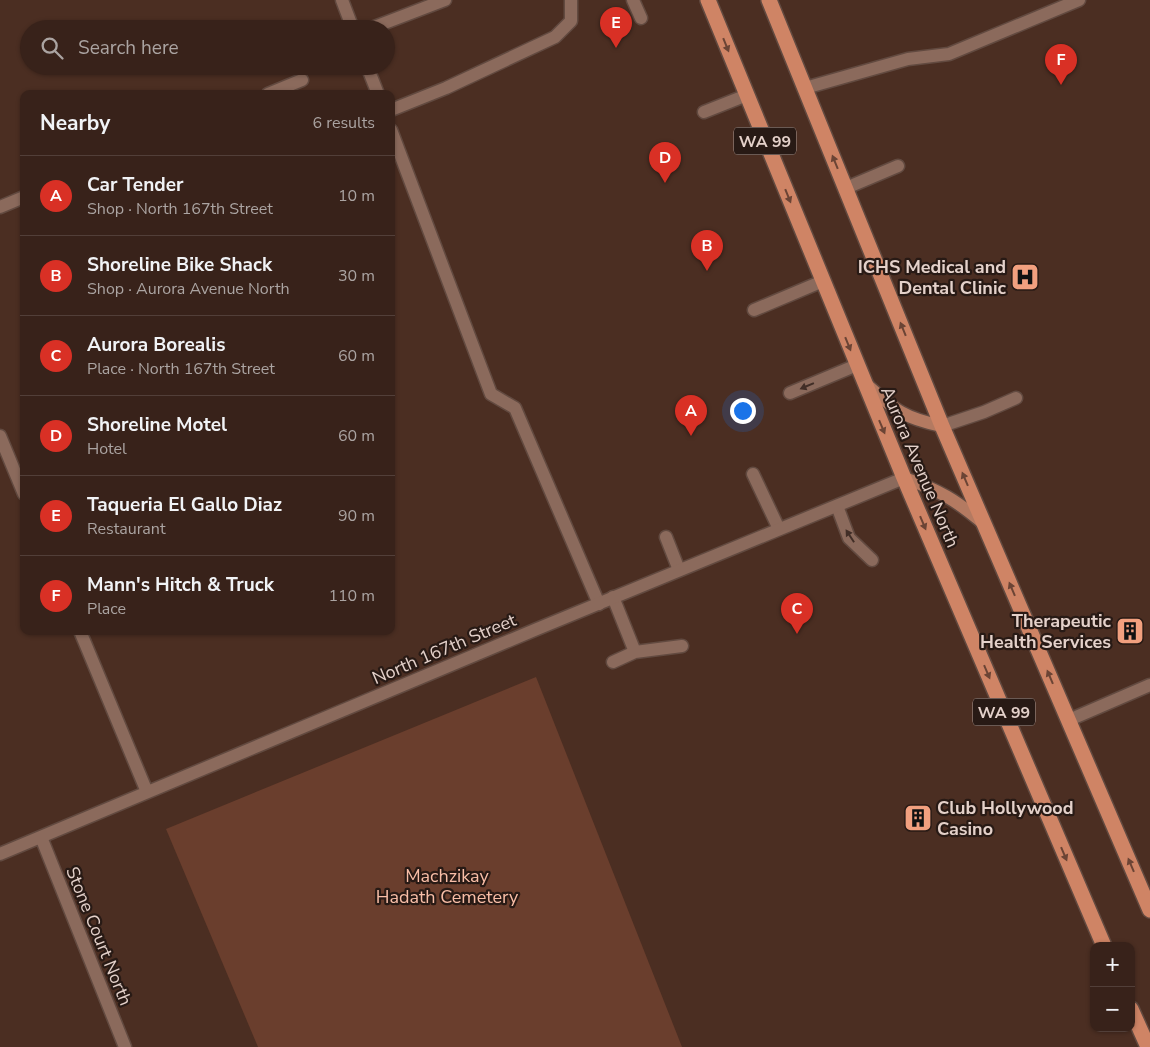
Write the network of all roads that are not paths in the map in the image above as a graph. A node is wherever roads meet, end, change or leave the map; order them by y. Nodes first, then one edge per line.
1 (342, 0) edge
2 (444, 0) edge
3 (571, 0) edge
4 (633, 0) edge
5 (708, 0) edge
6 (769, 0) edge
7 (1079, 0) edge
8 (641, 18) dead end
9 (350, 20) edge
10 (392, 20) edge
11 (371, 75) edge
12 (302, 80) dead end
13 (805, 88) junction
14 (278, 90) edge
15 (376, 90) edge
16 (746, 94) junction
17 (395, 108) edge
18 (704, 112) dead end
19 (395, 141) edge
20 (898, 166) dead end
21 (846, 188) junction
22 (20, 199) edge
23 (0, 207) edge
24 (822, 281) junction
25 (754, 310) dead end
26 (857, 365) junction
27 (864, 382) junction
28 (790, 393) dead end
29 (1016, 398) dead end
30 (942, 426) junction
31 (0, 436) edge
32 (753, 474) dead end
33 (904, 478) junction
34 (20, 484) edge
35 (837, 506) junction
36 (984, 524) junction
37 (779, 529) junction
38 (666, 537) dead end
39 (872, 560) dead end
40 (679, 570) junction
41 (613, 597) junction
42 (599, 604) junction
43 (82, 635) edge
44 (682, 646) dead end
45 (635, 652) junction
46 (613, 662) dead end
47 (1150, 685) edge
48 (1068, 720) junction
49 (147, 792) junction
50 (41, 837) junction
51 (0, 854) edge
52 (1150, 910) edge
53 (1102, 942) edge
54 (1135, 1018) edge
55 (125, 1047) edge
56 (1148, 1047) edge

1 - 9 street
2 - 10 street
3 - 17 street
4 - 8 street
5 -> 16 highway, Aurora Avenue North / WA 99
6 - 13 highway, Aurora Avenue North / WA 99
7 - 13 street
11 - 15 street
12 - 14 street
21 -> 13 highway, Aurora Avenue North / WA 99
16 - 18 street
16 -> 24 highway, Aurora Avenue North / WA 99
19 - 42 street
20 - 21 street
30 -> 21 highway, Aurora Avenue North / WA 99
22 - 23 street
24 - 25 street
24 -> 26 highway, Aurora Avenue North / WA 99
26 - 27 highway, Aurora Avenue North / WA 99
26 -> 28 street
27 - 30 main road
27 -> 33 highway, Aurora Avenue North / WA 99
29 - 30 street
36 -> 30 highway, Aurora Avenue North / WA 99
31 - 34 street
32 - 37 street
33 - 35 street, North 167th Street
33 - 36 main road
33 -> 53 highway, Aurora Avenue North / WA 99
35 - 37 street, North 167th Street
39 -> 35 street
48 -> 36 highway, Aurora Avenue North / WA 99
37 - 40 street, North 167th Street
38 - 40 street
40 - 41 street, North 167th Street
41 - 42 street, North 167th Street
41 - 45 street
42 - 49 street, North 167th Street
43 - 49 street
44 - 45 street
45 - 46 street
47 - 48 street
52 -> 48 highway, Aurora Avenue North / WA 99
49 - 50 street, North 167th Street
50 - 51 street, North 167th Street
50 - 55 street, Stone Court North
54 - 56 highway

